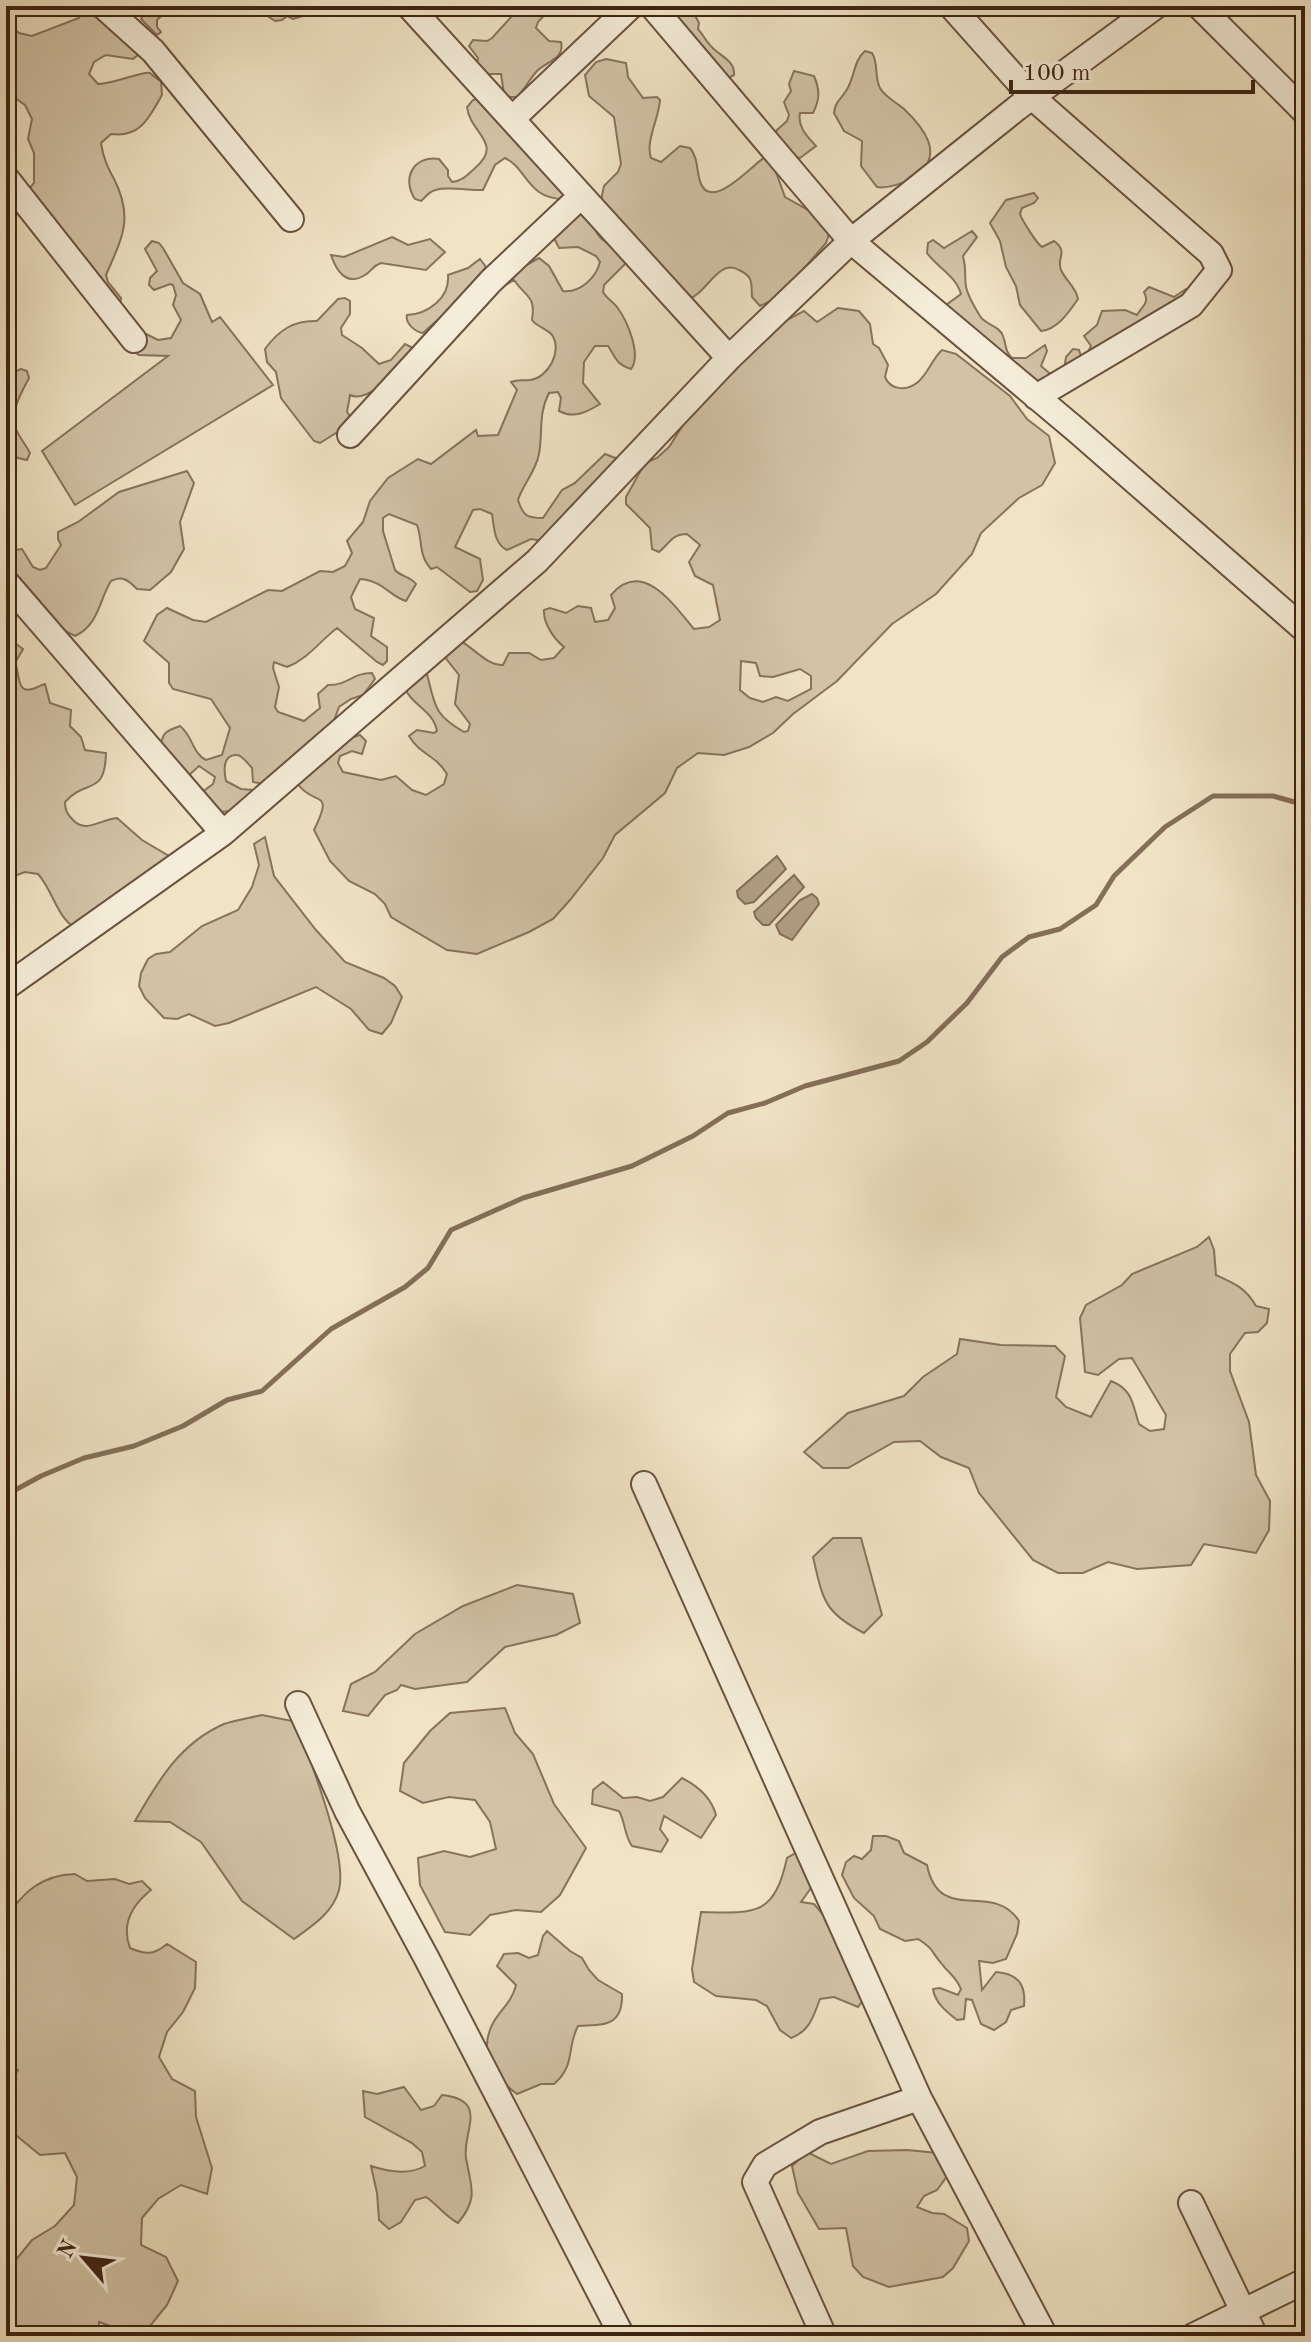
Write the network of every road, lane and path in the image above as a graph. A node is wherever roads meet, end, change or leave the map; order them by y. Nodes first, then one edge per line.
1 (409, 6) edge
2 (631, 6) edge
3 (652, 6) edge
4 (951, 6) edge
5 (1156, 6) edge
6 (1199, 6) edge
7 (108, 8) edge
8 (1032, 97) junction
9 (1305, 112) edge
10 (512, 119) junction
11 (6, 178) edge
12 (580, 197) junction
13 (291, 219) dead end
14 (851, 241) junction
15 (134, 340) dead end
16 (729, 358) junction
17 (1036, 397) junction
18 (350, 435) dead end
19 (6, 582) edge
20 (1305, 630) edge
21 (223, 833) junction
22 (6, 987) edge
23 (644, 1484) dead end
24 (298, 1704) dead end
25 (919, 2098) junction
26 (1191, 2203) dead end
27 (1305, 2281) edge
28 (1243, 2312) junction
29 (622, 2336) edge
30 (824, 2336) edge
31 (1045, 2336) edge
32 (1193, 2336) edge
33 (1255, 2336) edge

1 - 10 street
2 - 10 street
3 - 14 street
4 - 8 street
5 - 8 street
6 - 9 street
7 - 13 street
8 - 14 street
8 - 17 street
10 - 12 street
11 - 15 street
12 - 16 street
12 - 18 street
14 - 16 street
14 - 17 street
16 - 21 street
17 - 20 street
19 - 21 street
21 - 22 street
23 - 25 street
24 - 29 street
25 - 30 street
25 - 31 street
26 - 28 street
27 - 28 street
28 - 32 street
28 - 33 street

